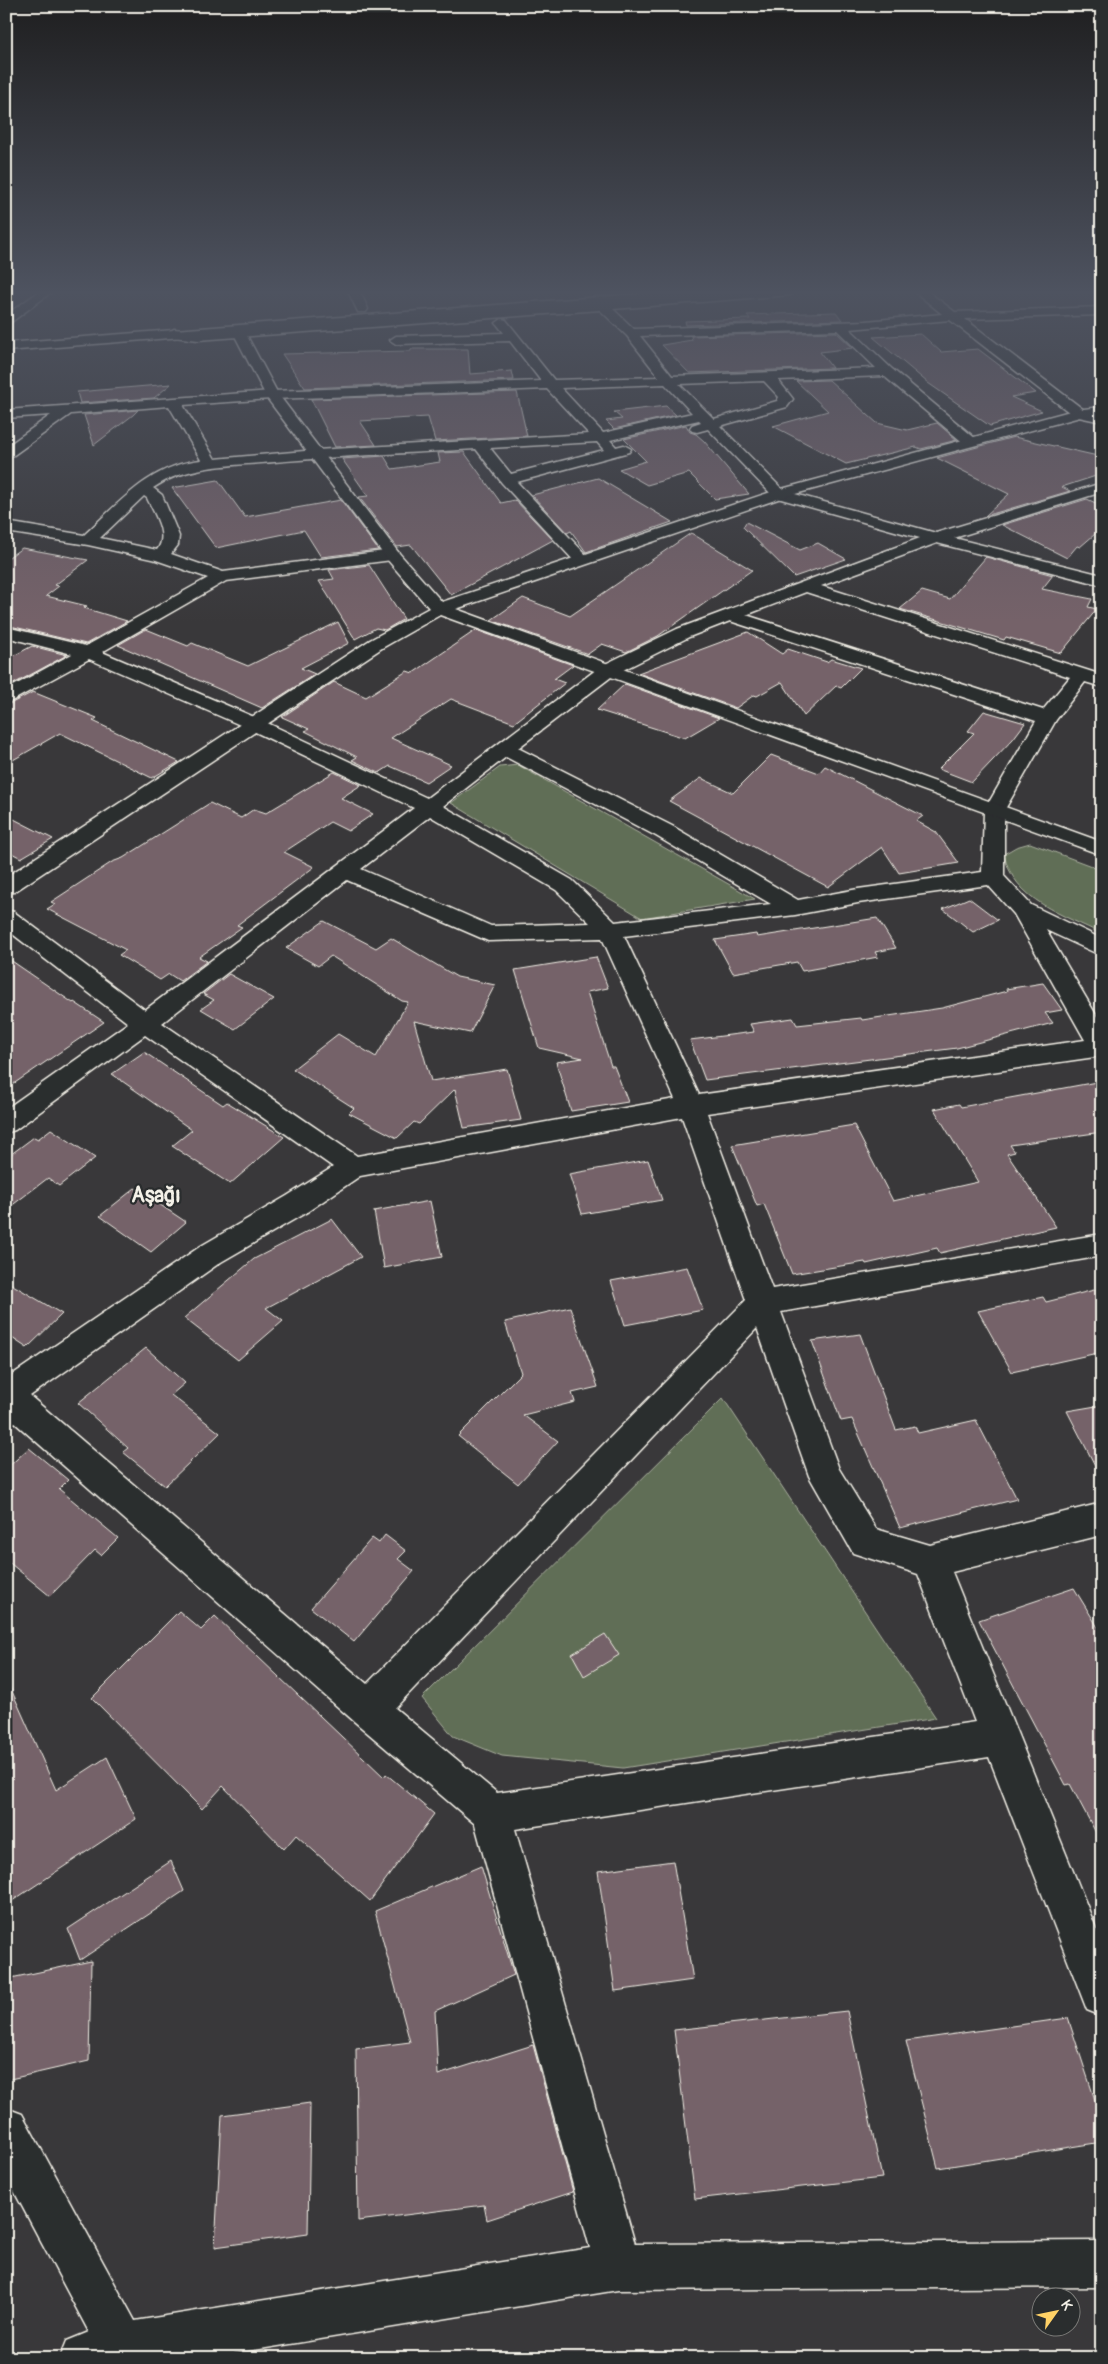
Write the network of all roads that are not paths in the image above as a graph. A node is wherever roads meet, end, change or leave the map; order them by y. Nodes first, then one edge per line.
1 (169, 401) edge
2 (173, 401) edge
3 (277, 401) edge
4 (566, 401) edge
5 (689, 401) edge
6 (785, 401) edge
7 (922, 401) edge
8 (1064, 401) edge
9 (68, 409) junction
10 (1102, 412) edge
11 (1079, 413) junction
12 (6, 414) edge
13 (1102, 418) edge
14 (706, 419) junction
15 (6, 434) edge
16 (29, 437) junction
17 (599, 438) junction
18 (653, 440) dead end
19 (971, 442) junction
20 (480, 445) junction
21 (634, 446) dead end
22 (614, 451) junction
23 (6, 454) edge
24 (316, 454) junction
25 (210, 462) junction
26 (507, 480) junction
27 (1102, 486) edge
28 (143, 489) junction
29 (779, 494) junction
30 (1072, 496) junction
31 (1102, 504) edge
32 (6, 527) edge
33 (936, 538) junction
34 (88, 540) junction
35 (392, 555) junction
36 (161, 556) junction
37 (582, 560) junction
38 (222, 577) junction
39 (1102, 580) edge
40 (805, 586) junction
41 (439, 609) junction
42 (728, 615) junction
43 (6, 632) edge
44 (88, 652) junction
45 (608, 670) junction
46 (1081, 675) junction
47 (1102, 681) edge
48 (6, 698) edge
49 (1047, 718) junction
50 (254, 724) junction
51 (505, 749) junction
52 (429, 807) junction
53 (994, 811) junction
54 (1102, 849) edge
55 (346, 871) junction
56 (992, 877) junction
57 (6, 887) edge
58 (795, 908) junction
59 (1024, 910) junction
60 (6, 917) edge
61 (610, 930) junction
62 (1102, 948) edge
63 (145, 1022) junction
64 (1102, 1046) edge
65 (691, 1106) junction
66 (6, 1123) edge
67 (353, 1167) junction
68 (1102, 1245) edge
69 (762, 1303) junction
70 (6, 1396) edge
71 (1102, 1519) edge
72 (930, 1561) junction
73 (368, 1709) junction
74 (1001, 1737) junction
75 (491, 1813) junction
76 (1102, 1995) edge
77 (6, 2130) edge
78 (1102, 2264) edge
79 (618, 2267) junction
80 (113, 2354) edge

1 - 9 main road
2 - 25 main road
3 - 24 main road
4 - 17 main road
5 - 14 main road
6 - 14 main road
7 - 19 main road
8 - 11 main road
9 - 12 main road
9 - 16 main road
10 - 11 main road
11 - 13 main road
11 - 19 main road
14 - 17 main road
14 - 18 main road
14 - 29 main road
15 - 16 main road
16 - 23 main road
17 - 20 main road
17 - 22 main road
19 - 29 main road
20 - 24 main road
20 - 26 main road
21 - 22 main road
22 - 26 main road
24 - 25 main road
24 - 35 main road
25 - 28 main road
26 - 37 main road
27 - 30 main road
28 - 34 main road
28 - 36 main road
29 - 33 main road
29 - 37 main road
30 - 31 main road
30 - 33 main road
32 - 34 main road
33 - 39 main road
33 - 40 main road
34 - 36 main road
35 - 38 main road
35 - 41 main road
36 - 38 main road
37 - 41 main road
38 - 44 main road
40 - 42 main road
40 - 46 main road
41 - 45 main road
41 - 50 main road
42 - 45 main road
42 - 49 main road
43 - 44 main road
44 - 48 main road
44 - 50 main road
45 - 51 main road
45 - 53 main road
46 - 47 main road
46 - 49 main road
49 - 53 main road
50 - 52 main road
50 - 57 main road
51 - 52 main road
51 - 58 main road
52 - 55 main road
52 - 61 main road
53 - 54 main road
53 - 56 main road
55 - 61 main road
55 - 63 main road
56 - 58 main road
56 - 59 main road
58 - 61 main road
59 - 62 main road
59 - 64 main road
60 - 63 main road
61 - 65 main road
63 - 66 main road
63 - 67 main road
64 - 65 main road
65 - 67 main road
65 - 69 main road
67 - 70 main road
68 - 69 main road
69 - 72 main road
69 - 73 main road
70 - 73 main road
71 - 72 main road
72 - 74 main road
73 - 75 main road
74 - 75 main road
74 - 76 main road
75 - 79 main road
77 - 80 main road
78 - 79 main road
79 - 80 main road

